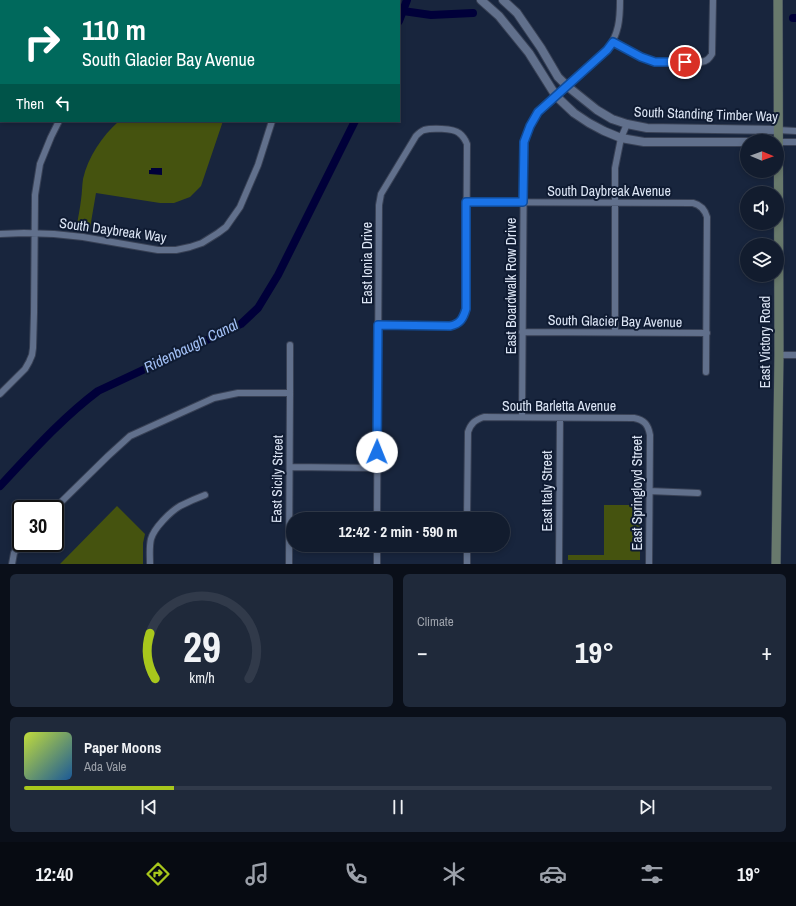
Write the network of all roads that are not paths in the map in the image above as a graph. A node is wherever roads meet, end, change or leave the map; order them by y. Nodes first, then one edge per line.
1 (481, 0) edge
2 (503, 0) edge
3 (620, 0) edge
4 (713, 0) edge
5 (778, 0) edge
6 (613, 42) junction
7 (567, 86) junction
8 (556, 96) junction
9 (58, 122) edge
10 (272, 122) edge
11 (627, 124) junction
12 (778, 130) junction
13 (796, 131) edge
14 (778, 134) edge
15 (621, 138) junction
16 (740, 142) edge
17 (784, 142) edge
18 (796, 142) edge
19 (778, 178) edge
20 (466, 202) junction
21 (523, 202) junction
22 (616, 203) junction
23 (35, 233) junction
24 (0, 234) edge
25 (378, 325) junction
26 (522, 332) junction
27 (615, 332) junction
28 (706, 333) junction
29 (290, 345) dead end
30 (779, 355) junction
31 (796, 355) edge
32 (706, 372) dead end
33 (290, 393) junction
34 (0, 394) edge
35 (522, 417) junction
36 (560, 418) junction
37 (645, 422) joint
38 (290, 467) junction
39 (377, 468) junction
40 (649, 490) junction
41 (698, 493) dead end
42 (205, 495) dead end
43 (63, 500) edge
44 (377, 512) edge
45 (467, 512) edge
46 (15, 552) edge
47 (377, 552) edge
48 (467, 552) edge
49 (12, 564) edge
50 (150, 564) edge
51 (288, 564) edge
52 (377, 564) edge
53 (467, 564) edge
54 (559, 564) edge
55 (648, 564) edge
56 (776, 564) edge

1 - 8 street, South Standing Timber Way
2 - 7 street, South Standing Timber Way
3 - 6 street, East Boardwalk Row Drive
4 - 6 street
5 - 12 main road, East Victory Road
6 - 7 street, East Boardwalk Row Drive
7 - 8 street, East Boardwalk Row Drive
7 - 11 street, South Standing Timber Way
8 - 15 street, South Standing Timber Way
8 - 21 street, East Boardwalk Row Drive
9 - 23 street
10 - 23 street, South Daybreak Way
11 - 12 street, South Standing Timber Way
11 - 15 street
12 - 13 street, South Standing Timber Way
12 - 14 main road, East Victory Road
15 - 16 street, South Standing Timber Way
15 - 22 street
17 - 18 street, South Standing Timber Way
19 - 30 main road, East Victory Road
20 - 21 street, South Daybreak Avenue
20 - 25 street
20 - 25 street, East Ionia Drive
21 - 22 street, South Daybreak Avenue
21 - 26 street, East Boardwalk Row Drive
22 - 27 street
22 - 28 street, South Daybreak Avenue
23 - 24 street, South Daybreak Way
23 - 34 street
25 - 39 street, East Ionia Drive
26 - 27 street, South Glacier Bay Avenue
26 - 35 street, East Boardwalk Row Drive
27 - 28 street, South Glacier Bay Avenue
28 - 32 street
29 - 33 street, East Sicily Street
30 - 31 street
30 - 56 main road, East Victory Road
33 - 38 street, East Sicily Street
33 - 43 street
35 - 36 street, South Barletta Avenue
35 - 45 street, South Barletta Avenue
36 - 37 street, South Barletta Avenue
36 - 54 street, East Italy Street
37 - 40 street, East Springloyd Street
38 - 39 street
38 - 51 street, East Sicily Street
39 - 44 street, East Ionia Drive
40 - 41 street
40 - 55 street, East Springloyd Street
42 - 50 street
46 - 49 street
47 - 52 street
48 - 53 street

